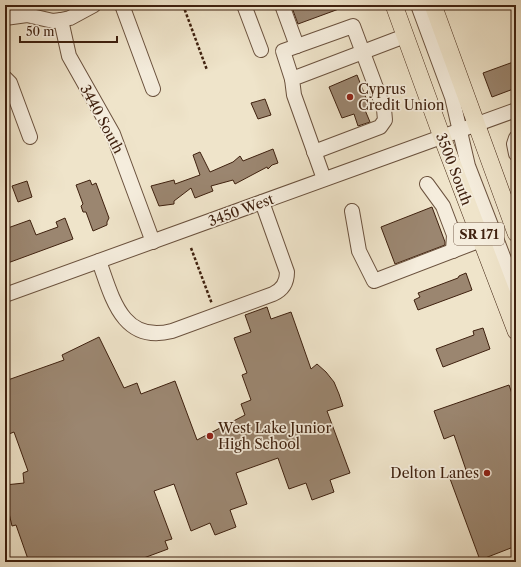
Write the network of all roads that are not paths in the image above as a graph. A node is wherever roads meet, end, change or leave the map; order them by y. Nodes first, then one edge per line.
1 (94, 5) edge
2 (122, 5) edge
3 (244, 5) edge
4 (282, 5) edge
5 (394, 5) edge
6 (418, 5) edge
7 (433, 5) edge
8 (5, 18) edge
9 (61, 20) junction
10 (405, 36) junction
11 (297, 46) junction
12 (261, 50) dead end
13 (363, 51) junction
14 (5, 78) edge
15 (292, 79) junction
16 (153, 89) dead end
17 (516, 110) edge
18 (476, 124) junction
19 (459, 130) junction
20 (442, 137) junction
21 (30, 138) dead end
22 (516, 138) edge
23 (314, 152) junction
24 (516, 154) edge
25 (324, 179) junction
26 (427, 184) dead end
27 (262, 202) junction
28 (352, 211) dead end
29 (516, 233) edge
30 (481, 240) junction
31 (153, 242) junction
32 (453, 251) junction
33 (99, 261) junction
34 (516, 290) edge
35 (5, 295) edge
36 (516, 331) edge

1 - 9 street
2 - 16 street
3 - 12 street
4 - 11 street
5 - 10 main road, 3500 South / SR 171
6 - 19 street
7 - 18 main road, SR 171
8 - 9 street
9 - 31 street, 3440 South
10 - 13 street
10 - 20 main road, 3500 South / SR 171
11 - 13 street
11 - 15 street
13 - 15 street
13 - 23 street
14 - 21 street
15 - 23 street
17 - 18 street, 3450 West
18 - 19 street, 3450 West
18 - 29 main road, SR 171
19 - 20 street, 3450 West
19 - 34 street
20 - 25 street, 3450 West
20 - 30 main road, 3500 South / SR 171
22 - 24 street
23 - 25 street
25 - 27 street, 3450 West
26 - 32 street
27 - 31 street, 3450 West
27 - 33 street
28 - 32 street
30 - 32 street
30 - 36 main road, 3500 South / SR 171
31 - 33 street, 3450 West
33 - 35 street, 3450 West

